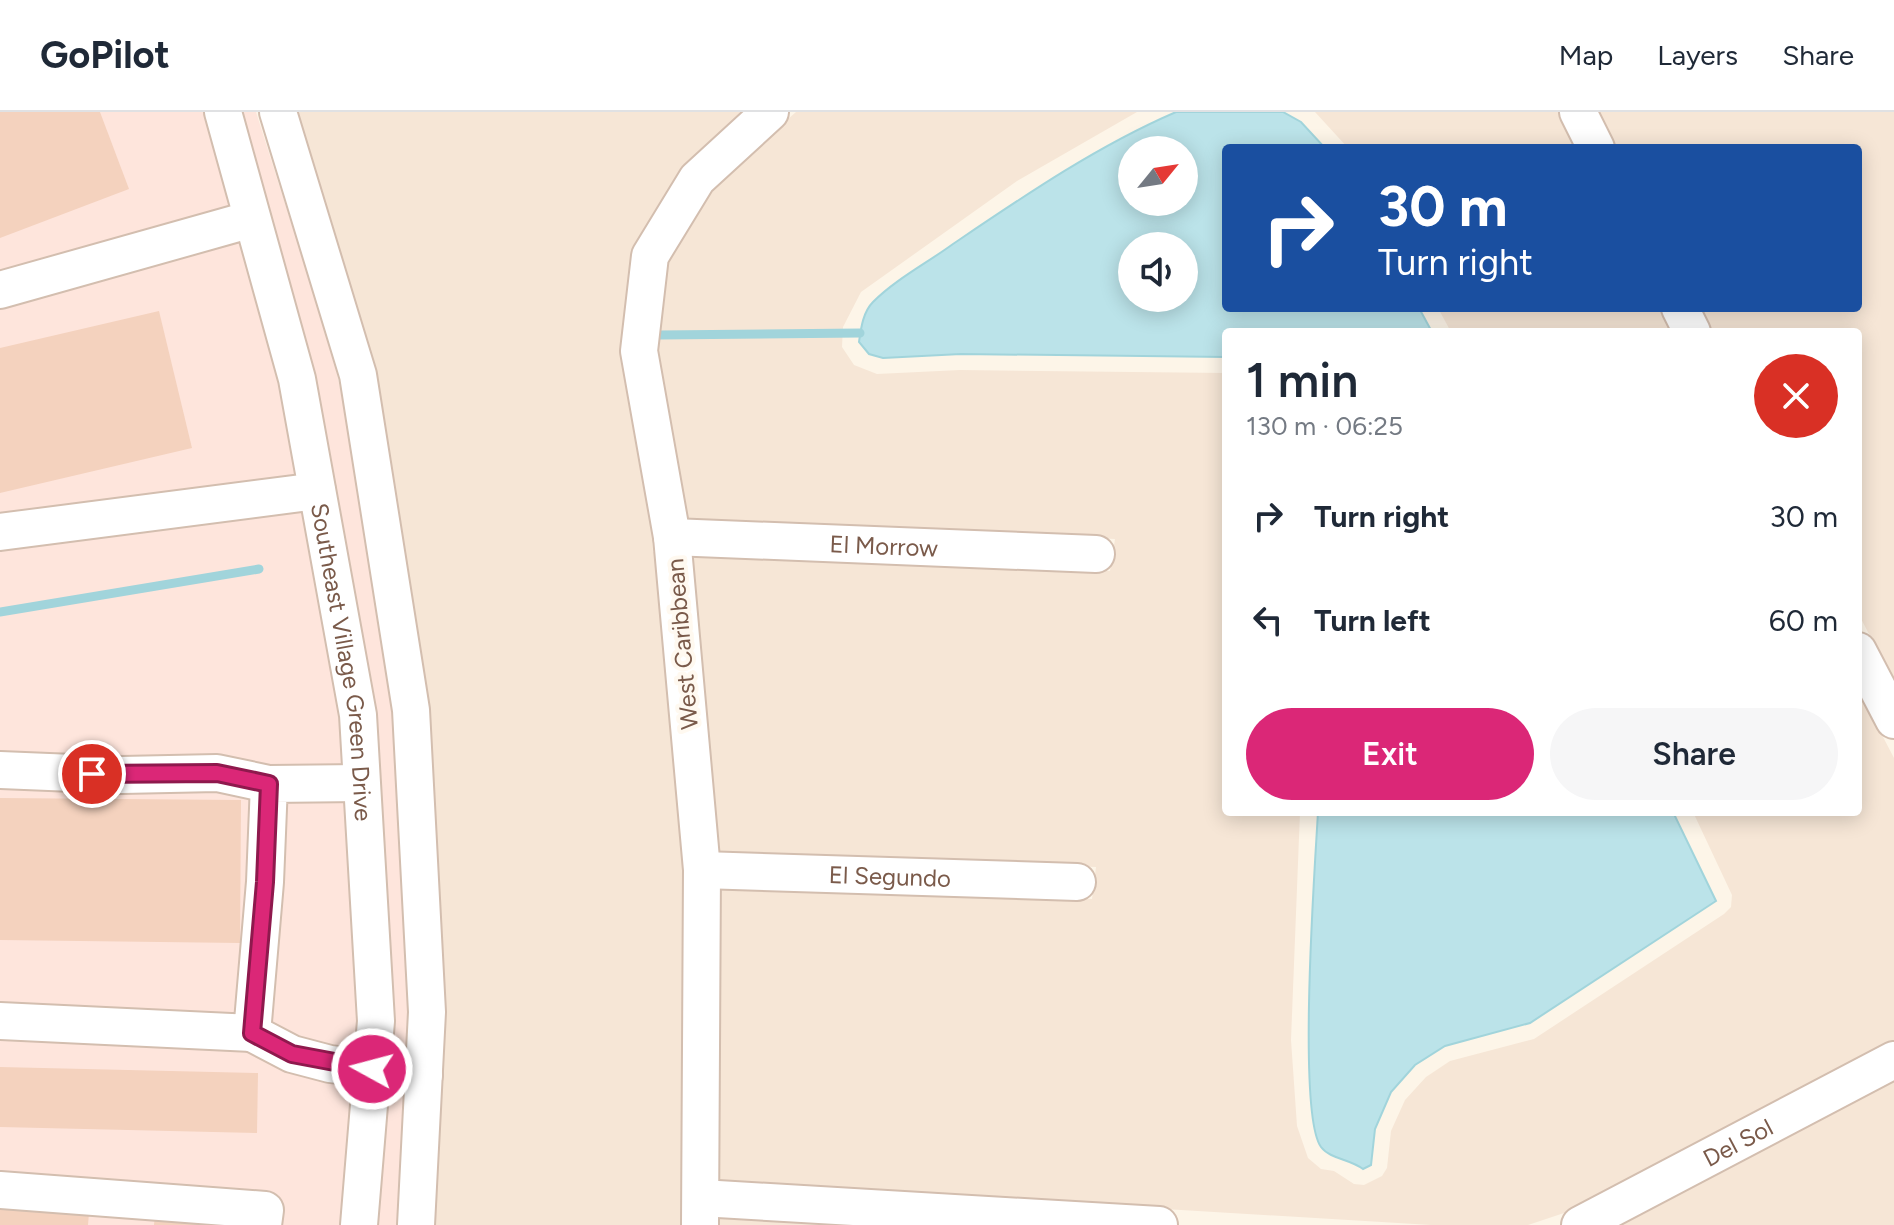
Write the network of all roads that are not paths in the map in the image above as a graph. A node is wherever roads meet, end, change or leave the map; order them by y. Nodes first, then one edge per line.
1 (223, 112) edge
2 (278, 112) edge
3 (770, 112) edge
4 (1578, 112) edge
5 (1594, 144) edge
6 (252, 219) junction
7 (0, 290) edge
8 (317, 491) junction
9 (0, 532) edge
10 (672, 537) junction
11 (1096, 554) dead end
12 (1862, 659) edge
13 (1894, 720) edge
14 (0, 770) edge
15 (361, 783) junction
16 (269, 784) junction
17 (702, 870) junction
18 (1077, 882) dead end
19 (0, 1021) edge
20 (252, 1033) junction
21 (1894, 1060) edge
22 (372, 1069) junction
23 (424, 1075) junction
24 (0, 1190) edge
25 (123, 1212) edge
26 (701, 1212) edge
27 (263, 1225) edge
28 (359, 1225) edge
29 (416, 1225) edge
30 (1159, 1225) edge
31 (1580, 1225) edge

1 - 6 street, Southeast Village Green Drive
2 - 23 street
3 - 10 street, West Caribbean
4 - 5 street
6 - 7 street
6 - 8 street, Southeast Village Green Drive
8 - 9 street
8 - 15 street, Southeast Village Green Drive
10 - 11 street, El Morrow
10 - 17 street, West Caribbean
12 - 13 street
14 - 16 street
15 - 16 street
15 - 22 street, Southeast Village Green Drive
16 - 20 street
17 - 18 street, El Segundo
17 - 26 street, West Caribbean
19 - 20 street
20 - 22 street
21 - 31 street, Del Sol
22 - 23 street
22 - 28 street, Southeast Village Green Drive
23 - 29 street
24 - 25 street
25 - 27 street
26 - 30 street

